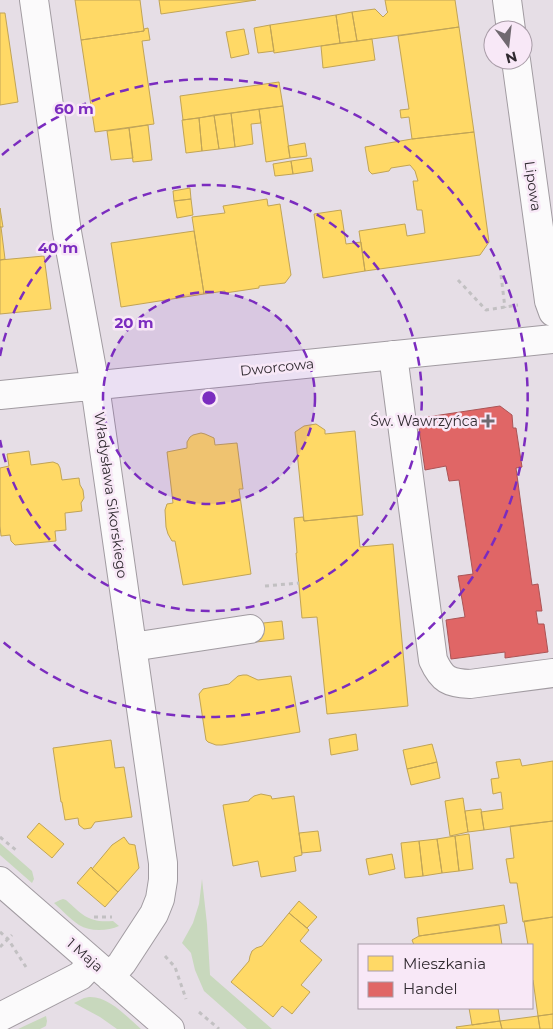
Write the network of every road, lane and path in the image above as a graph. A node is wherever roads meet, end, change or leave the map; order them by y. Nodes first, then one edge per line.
1 (34, 0) edge
2 (507, 0) edge
3 (510, 20) edge
4 (517, 70) edge
5 (501, 275) dead end
6 (458, 280) dead end
7 (551, 306) edge
8 (505, 307) junction
9 (506, 316) dead end
10 (553, 339) edge
11 (393, 356) junction
12 (95, 386) junction
13 (0, 395) edge
14 (299, 583) dead end
15 (265, 586) dead end
16 (250, 629) dead end
17 (132, 647) junction
18 (553, 673) edge
19 (0, 881) edge
20 (91, 916) dead end
21 (114, 917) dead end
22 (0, 932) edge
23 (12, 935) dead end
24 (8, 939) junction
25 (0, 947) edge
26 (164, 954) dead end
27 (26, 967) dead end
28 (102, 970) junction
29 (191, 1004) dead end
30 (196, 1009) dead end
31 (0, 1017) edge
32 (170, 1029) edge
33 (219, 1029) edge

1 - 12 street, Władysława Sikorskiego
2 - 3 street
4 - 7 street, Lipowa
5 - 8 path
6 - 8 path
7 - 8 path
8 - 9 path
10 - 11 street, Dworcowa
11 - 12 street, Dworcowa
11 - 18 street
12 - 13 street, Dworcowa
12 - 17 street, Władysława Sikorskiego
14 - 15 path
16 - 17 street
17 - 28 street, Władysława Sikorskiego
19 - 28 street, 1 Maja
20 - 21 path
22 - 24 path
23 - 24 path
24 - 25 path
24 - 27 path
26 - 29 path
28 - 31 street, Władysława Sikorskiego
28 - 32 street, 1 Maja
30 - 33 path

